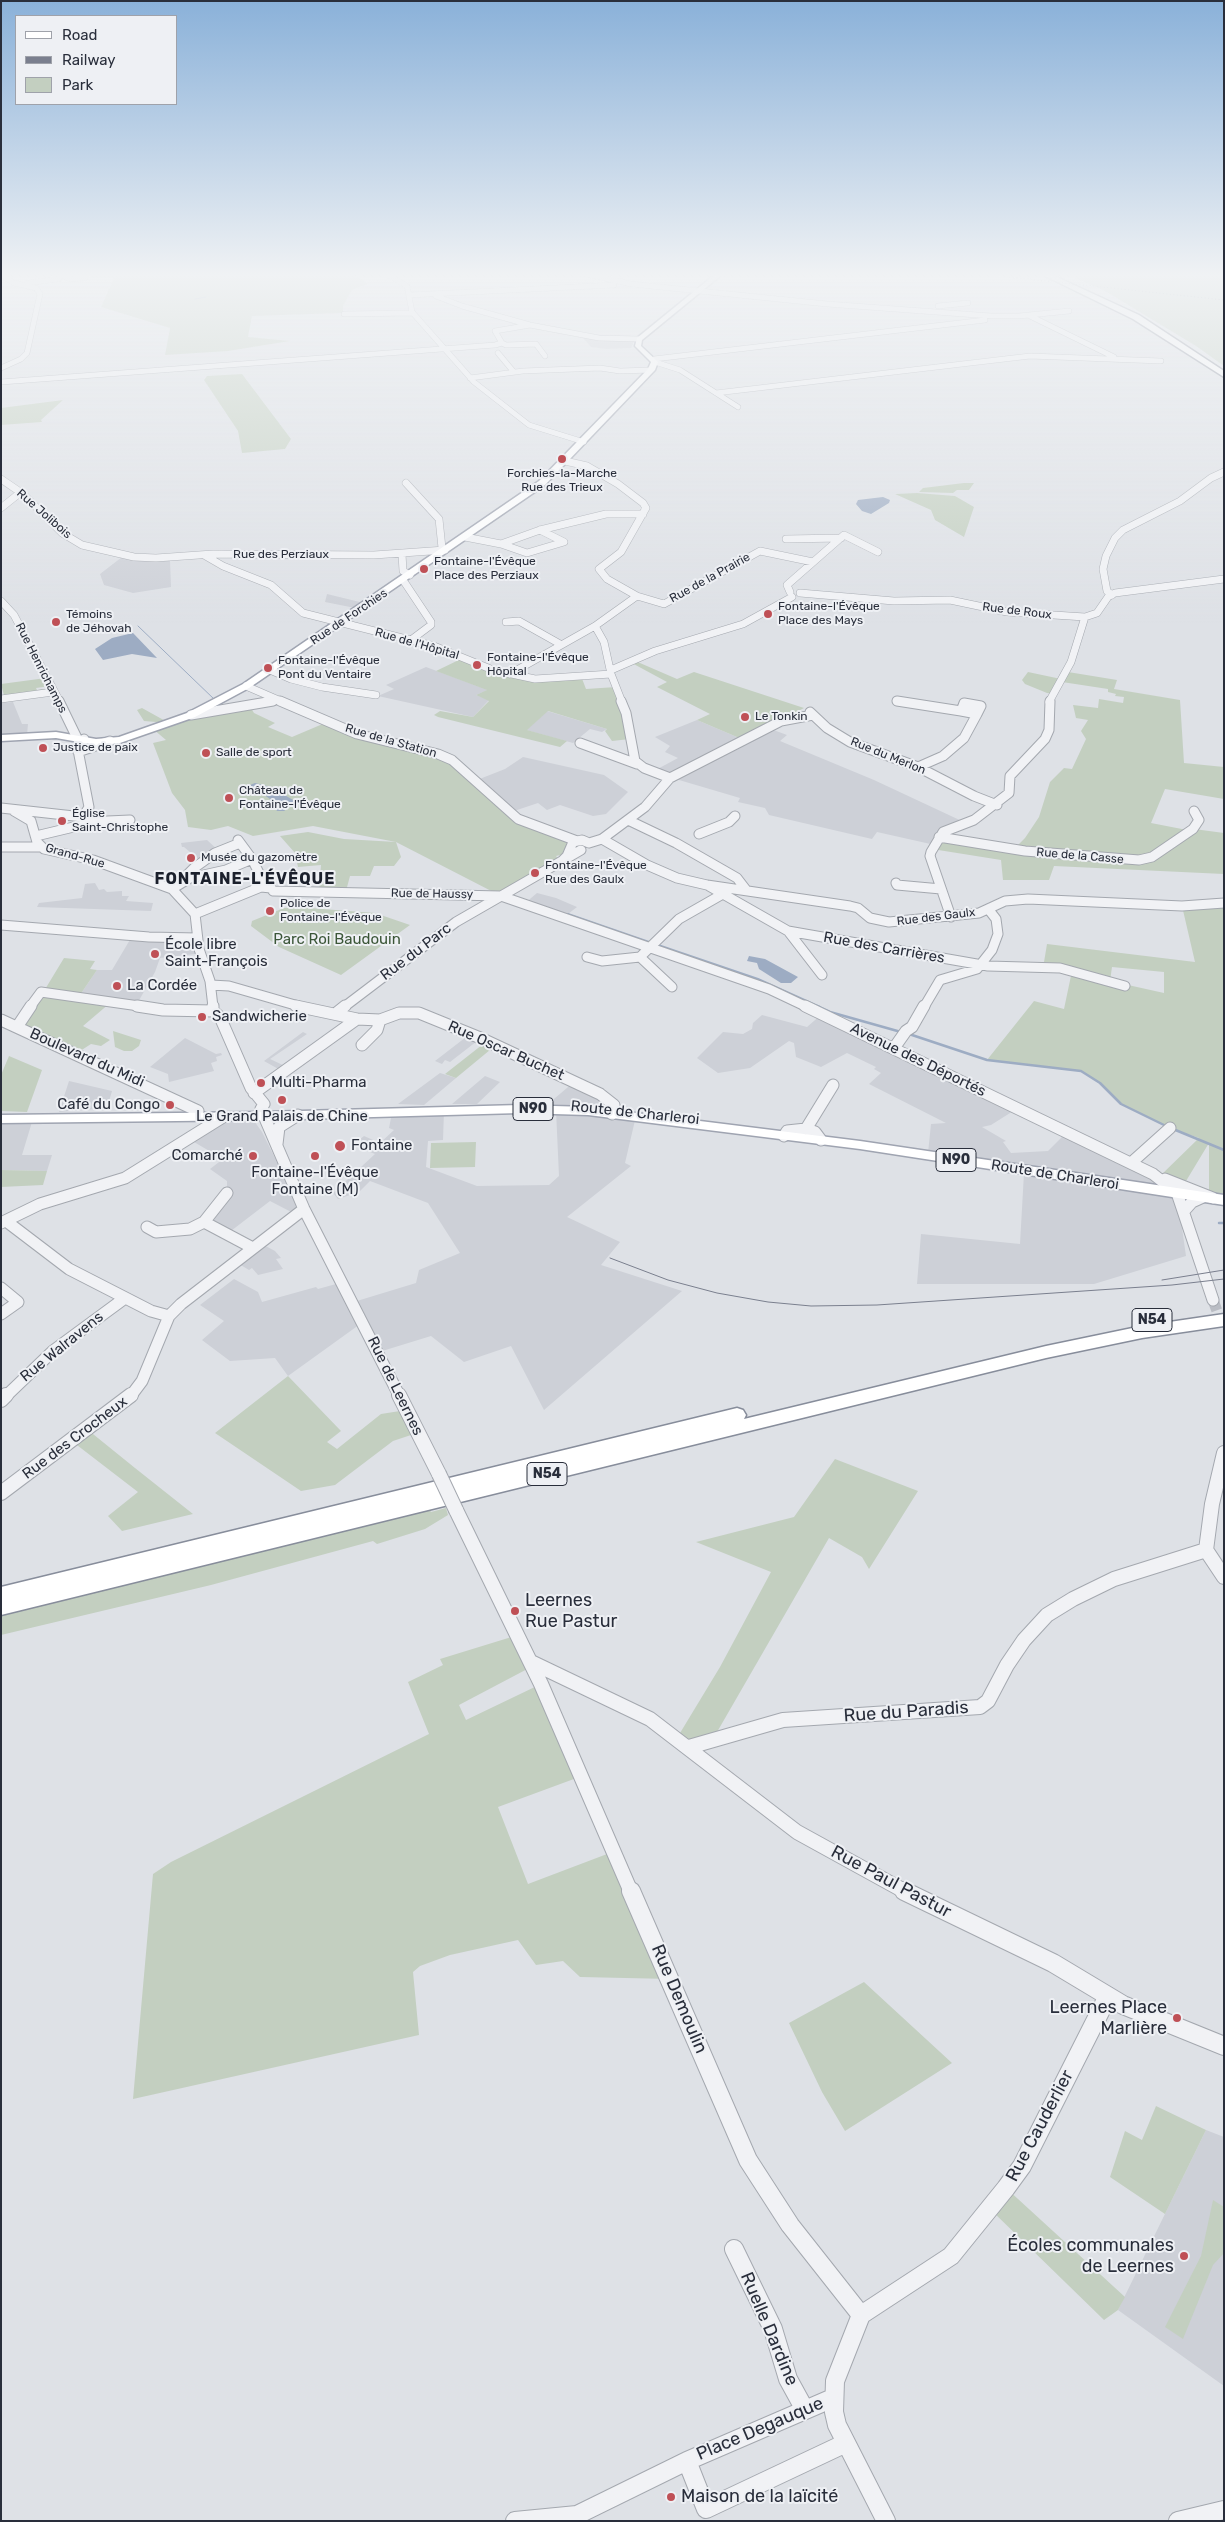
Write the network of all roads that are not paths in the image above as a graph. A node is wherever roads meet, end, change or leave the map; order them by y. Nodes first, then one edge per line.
1 (485, 390) edge
2 (633, 390) edge
3 (711, 390) edge
4 (744, 390) edge
5 (716, 393) junction
6 (738, 407) dead end
7 (584, 442) junction
8 (565, 461) junction
9 (1224, 472) edge
10 (1, 479) edge
11 (406, 484) dead end
12 (21, 492) junction
13 (1, 508) edge
14 (643, 514) junction
15 (576, 522) junction
16 (540, 530) junction
17 (571, 532) dead end
18 (465, 537) junction
19 (842, 538) junction
20 (786, 539) dead end
21 (501, 544) junction
22 (446, 550) junction
23 (878, 552) dead end
24 (117, 553) joint
25 (402, 554) junction
26 (204, 555) junction
27 (813, 562) junction
28 (406, 577) junction
29 (1224, 579) edge
30 (791, 594) junction
31 (1112, 595) junction
32 (637, 596) junction
33 (1, 601) edge
34 (1085, 617) junction
35 (506, 622) dead end
36 (340, 623) junction
37 (594, 626) junction
38 (412, 640) junction
39 (560, 644) junction
40 (270, 670) junction
41 (611, 672) junction
42 (510, 674) junction
43 (246, 686) junction
44 (53, 692) junction
45 (376, 695) dead end
46 (1, 700) edge
47 (276, 700) junction
48 (897, 701) dead end
49 (191, 715) junction
50 (1, 738) edge
51 (81, 738) junction
52 (113, 741) junction
53 (580, 743) dead end
54 (78, 752) junction
55 (636, 764) junction
56 (918, 767) junction
57 (670, 778) junction
58 (1008, 788) junction
59 (984, 800) junction
60 (997, 805) junction
61 (1, 808) edge
62 (14, 811) junction
63 (1194, 811) dead end
64 (735, 816) dead end
65 (84, 820) junction
66 (130, 820) dead end
67 (628, 820) junction
68 (36, 836) junction
69 (938, 838) junction
70 (602, 839) junction
71 (676, 843) junction
72 (577, 846) junction
73 (1, 847) edge
74 (40, 847) junction
75 (252, 859) junction
76 (190, 878) junction
77 (896, 883) dead end
78 (707, 885) junction
79 (269, 889) junction
80 (941, 889) junction
81 (172, 890) junction
82 (747, 891) junction
83 (480, 895) junction
84 (722, 895) junction
85 (501, 896) junction
86 (1224, 903) edge
87 (486, 904) junction
88 (989, 910) junction
89 (195, 914) junction
90 (951, 917) junction
91 (1, 925) edge
92 (788, 931) junction
93 (198, 938) junction
94 (650, 946) junction
95 (587, 957) dead end
96 (640, 958) junction
97 (981, 964) junction
98 (822, 975) dead end
99 (211, 985) junction
100 (1125, 986) dead end
101 (672, 987) dead end
102 (213, 1010) junction
103 (335, 1014) junction
104 (357, 1019) junction
105 (1, 1020) edge
106 (380, 1020) junction
107 (17, 1027) junction
108 (362, 1045) dead end
109 (894, 1048) junction
110 (833, 1085) dead end
111 (254, 1093) junction
112 (198, 1110) junction
113 (613, 1111) junction
114 (263, 1113) junction
115 (1, 1115) edge
116 (298, 1115) junction
117 (223, 1117) junction
118 (1, 1119) edge
119 (1170, 1128) dead end
120 (806, 1129) junction
121 (784, 1136) junction
122 (821, 1140) junction
123 (277, 1146) junction
124 (1131, 1163) junction
125 (1153, 1174) junction
126 (1145, 1189) junction
127 (1172, 1191) junction
128 (227, 1193) dead end
129 (1214, 1198) edge
130 (304, 1209) junction
131 (1184, 1211) junction
132 (3, 1222) edge
133 (204, 1222) junction
134 (147, 1226) dead end
135 (253, 1248) junction
136 (1, 1288) edge
137 (124, 1298) junction
138 (1218, 1305) edge
139 (1, 1314) edge
140 (169, 1316) junction
141 (1224, 1320) edge
142 (1, 1400) edge
143 (1224, 1453) edge
144 (1, 1493) edge
145 (1206, 1550) junction
146 (1224, 1577) edge
147 (1, 1595) edge
148 (1, 1607) edge
149 (531, 1662) junction
150 (689, 1747) junction
151 (1108, 1996) junction
152 (1224, 2046) edge
153 (734, 2249) dead end
154 (861, 2315) junction
155 (833, 2398) junction
156 (805, 2410) junction
157 (846, 2443) junction
158 (687, 2461) junction
159 (1224, 2510) edge
160 (578, 2518) edge
161 (516, 2521) edge
162 (886, 2521) edge
163 (1178, 2521) edge

1 - 7 street
2 - 7 main road, Rue de Forchies
3 - 5 street
4 - 5 street
5 - 6 street
7 - 8 main road, Rue de Forchies
8 - 14 street
8 - 18 main road, Rue de Forchies
9 - 31 street
10 - 12 street, Rue Jolibois
11 - 22 street
12 - 13 street
12 - 24 street, Rue Jolibois
14 - 15 street
14 - 32 street, Rue de la Prairie
15 - 16 street
15 - 17 street
16 - 21 street
16 - 21 street
18 - 21 street
18 - 22 main road, Rue de Forchies
19 - 20 street
19 - 23 street
19 - 27 street
22 - 25 street, Rue des Perziaux
22 - 28 main road, Rue de Forchies
24 - 26 street, Rue des Perziaux
25 - 26 street, Rue des Perziaux
25 - 28 street
26 - 36 street, Rue de l'Hôpital
27 - 30 street
27 - 32 street, Rue de la Prairie
28 - 36 main road, Rue de Forchies
28 - 38 street
29 - 31 street
30 - 34 street, Rue de Roux
30 - 41 street
31 - 34 street
32 - 37 street
33 - 44 street, Rue Henrichamps
34 - 58 street
35 - 39 street
36 - 38 street, Rue de l'Hôpital
36 - 40 main road, Rue de Forchies
37 - 39 street
37 - 41 street
38 - 42 street, Rue de l'Hôpital
39 - 42 street
40 - 43 main road, Rue de Forchies
40 - 45 street
41 - 42 street, Rue de l'Hôpital
41 - 55 street
43 - 47 street, Rue de la Station
43 - 49 main road, Rue de Forchies
44 - 46 street
44 - 51 street, Rue Henrichamps
47 - 49 street
47 - 72 street, Rue de la Station
48 - 56 street
49 - 52 main road, Rue de Forchies
50 - 51 main road
51 - 52 main road
51 - 54 street
52 - 54 street
53 - 55 street
54 - 65 street
55 - 57 street
56 - 57 street, Rue du Merlon
56 - 59 street, Rue du Merlon
57 - 67 street
58 - 59 street
58 - 60 street
59 - 60 street, Rue du Merlon
60 - 69 street
61 - 62 street
62 - 65 street
62 - 68 street, Grand-Rue
63 - 69 street, Rue de la Casse
64 - 71 street
65 - 66 street
65 - 68 street
67 - 70 street
67 - 71 street
68 - 74 street, Grand-Rue
69 - 80 street
70 - 72 street, Rue du Parc
70 - 78 street, Rue des Gaulx
71 - 82 street
72 - 85 street, Rue du Parc
73 - 74 street
74 - 81 street, Grand-Rue
75 - 76 street
75 - 76 street
75 - 79 street
76 - 81 street
77 - 80 street
78 - 82 street, Rue des Gaulx
78 - 84 street
79 - 83 street, Rue de Haussy
79 - 89 street, Rue de Haussy
80 - 90 street
81 - 89 street, Grand-Rue
82 - 90 street, Rue des Gaulx
83 - 85 street, Rue de Haussy
83 - 87 street
84 - 92 street
84 - 94 street
85 - 87 street, Rue du Parc
85 - 94 street, Avenue des Déportés
86 - 88 street, Rue des Gaulx
87 - 103 street, Rue du Parc
88 - 90 street, Rue des Gaulx
88 - 97 street
89 - 93 street
91 - 93 street
92 - 97 street, Rue des Carrières
92 - 98 street
93 - 99 street
94 - 96 street
94 - 109 street, Avenue des Déportés
95 - 96 street
96 - 101 street
97 - 100 street, Rue des Carrières
97 - 109 street
99 - 102 street
99 - 103 street
102 - 107 street
102 - 111 street
103 - 104 street
104 - 106 street
104 - 111 street
105 - 107 street, Boulevard du Midi
106 - 108 street
106 - 113 street, Rue Oscar Buchet
107 - 112 street, Boulevard du Midi
109 - 124 street, Avenue des Déportés
110 - 120 street
111 - 114 street, Rue de Leernes
112 - 114 main road, N90
112 - 115 main road, N90
113 - 114 main road, Route de Charleroi / N90
113 - 116 main road, Route de Charleroi / N90
113 - 121 main road, Route de Charleroi / N90
114 - 116 main road, Route de Charleroi / N90
114 - 117 main road, N90
114 - 123 street, Rue de Leernes
116 - 123 street
117 - 118 main road, N90
117 - 132 street
119 - 124 street
120 - 121 street
120 - 122 street
121 - 122 main road, Route de Charleroi / N90
122 - 126 main road, Route de Charleroi / N90
123 - 130 street, Rue de Leernes
124 - 125 street, Avenue des Déportés
125 - 126 street
125 - 127 street, Avenue des Déportés
125 - 129 street
126 - 127 main road, Route de Charleroi / N90
127 - 129 main road, Route de Charleroi / N90
127 - 131 street
128 - 133 street
129 - 131 street
130 - 135 street, Rue des Crocheux
130 - 149 street, Rue de Leernes, bridge
131 - 138 street
132 - 137 street
133 - 134 street
133 - 135 street
135 - 140 street, Rue des Crocheux
136 - 139 street
137 - 140 street
137 - 142 street, Rue Walravens
138 - 147 highway, N54
140 - 144 street, Rue des Crocheux
141 - 148 highway, N54
143 - 145 street
145 - 146 street
145 - 150 street, Rue du Paradis
149 - 150 street
149 - 154 street, Rue Demoulin
150 - 151 street, Rue Paul Pastur
151 - 152 street, Rue Paul Pastur
151 - 154 street, Rue Cauderlier
153 - 156 street, Ruelle Dardine
154 - 155 street, Place Degauque
155 - 156 street, Place Degauque
155 - 157 street, Place Degauque
156 - 158 street, Place Degauque
157 - 158 street, Place Degauque
157 - 162 street, Place Degauque
158 - 160 street, Place Degauque
159 - 163 street
160 - 161 street

